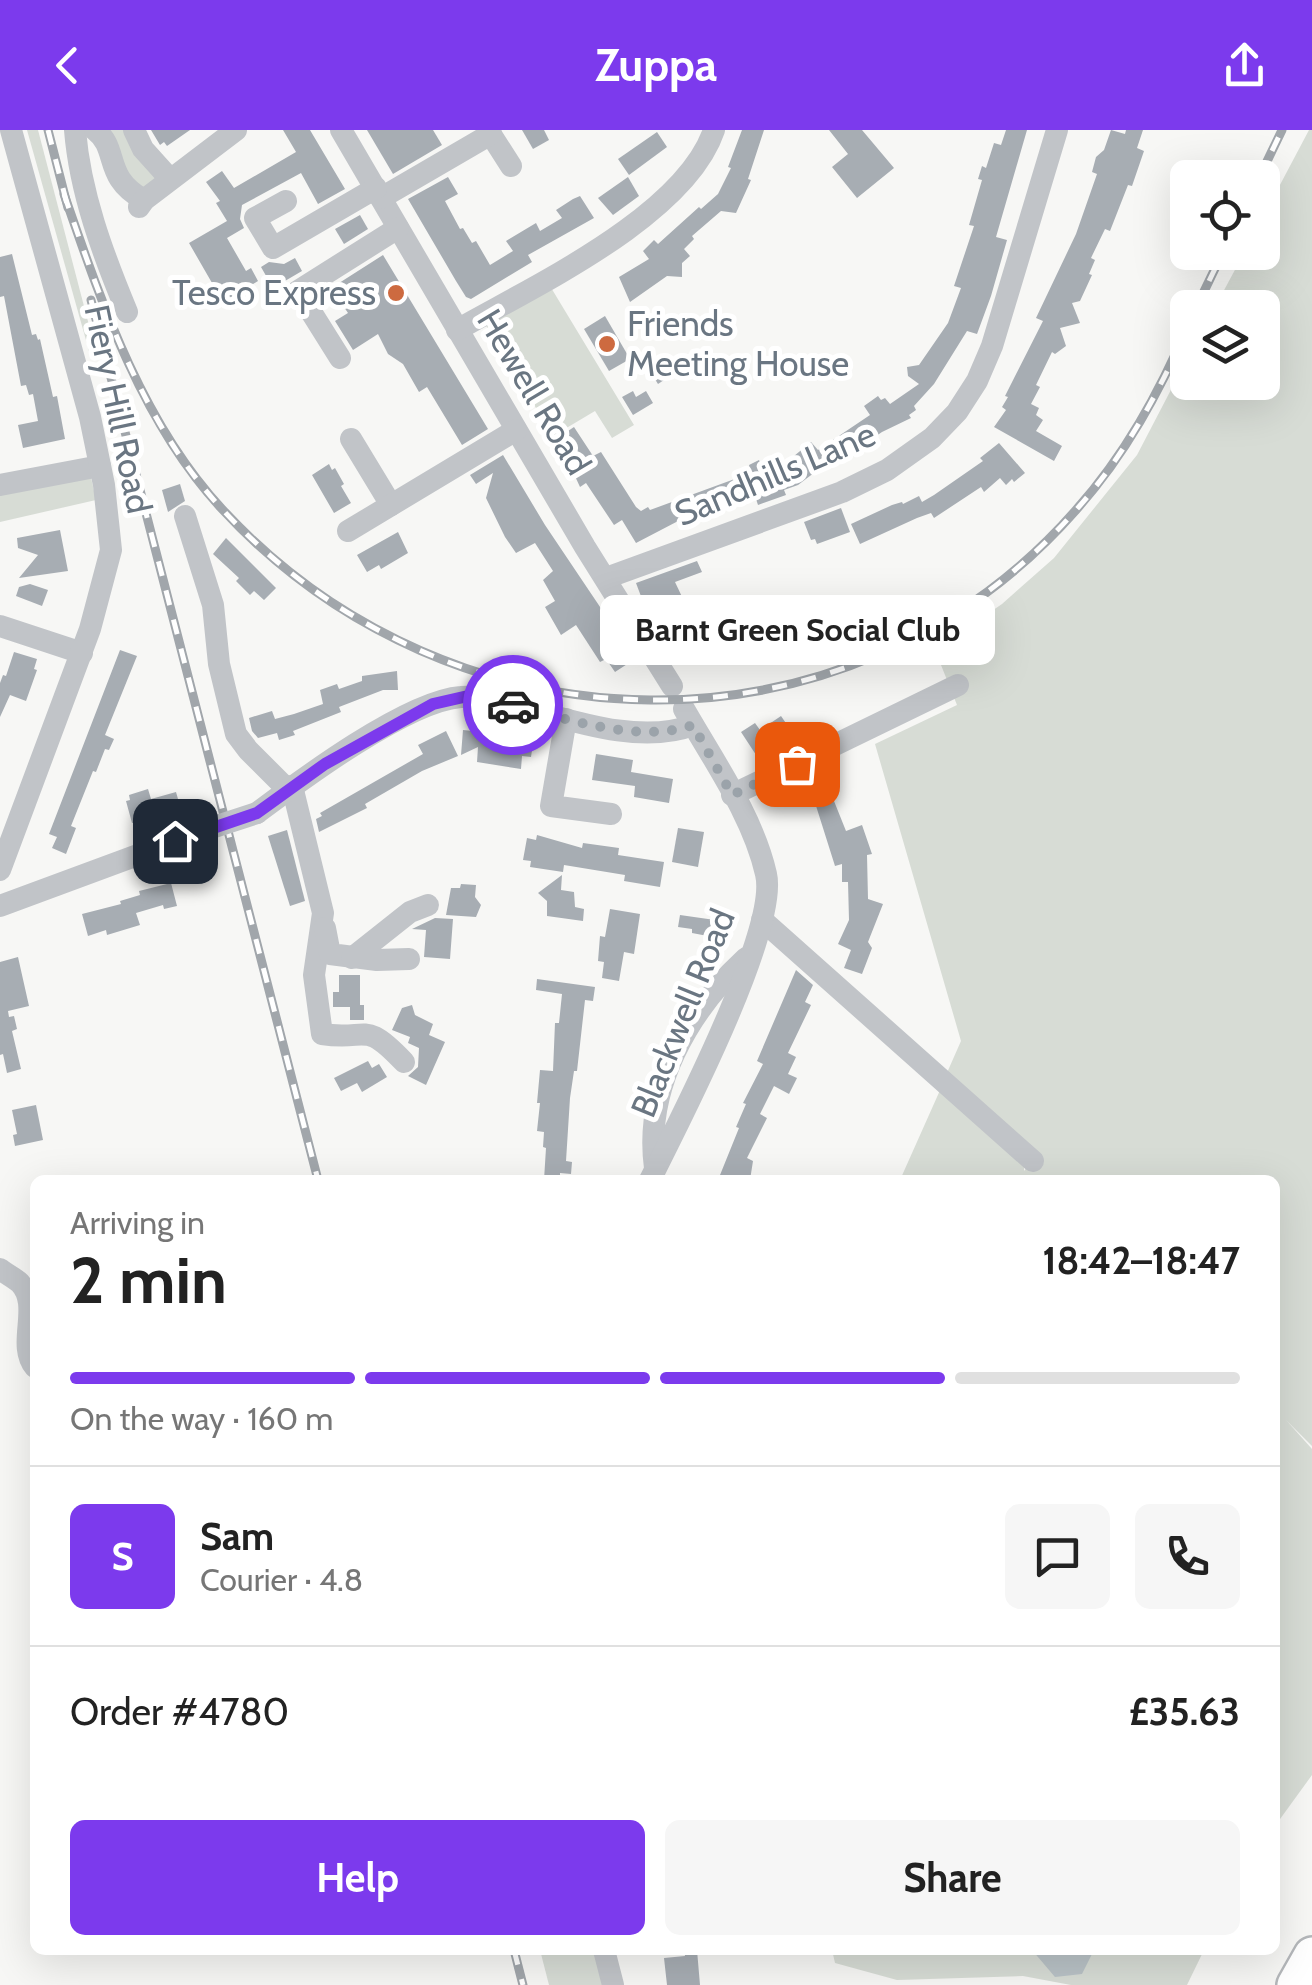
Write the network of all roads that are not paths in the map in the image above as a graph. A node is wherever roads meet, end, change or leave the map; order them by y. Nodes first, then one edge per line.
1 (11, 130) edge
2 (75, 130) edge
3 (95, 130) edge
4 (134, 130) edge
5 (236, 130) edge
6 (342, 130) edge
7 (714, 130) edge
8 (1057, 130) edge
9 (489, 132) edge
10 (511, 166) dead end
11 (170, 180) junction
12 (378, 193) junction
13 (286, 201) dead end
14 (398, 228) junction
15 (127, 312) dead end
16 (457, 330) junction
17 (340, 358) dead end
18 (516, 430) junction
19 (351, 439) dead end
20 (100, 466) junction
21 (0, 485) edge
22 (390, 505) junction
23 (185, 516) dead end
24 (348, 531) dead end
25 (606, 578) junction
26 (0, 626) edge
27 (82, 653) junction
28 (958, 684) dead end
29 (672, 686) dead end
30 (566, 719) junction
31 (290, 788) junction
32 (732, 795) junction
33 (611, 814) dead end
34 (0, 870) edge
35 (428, 905) dead end
36 (0, 906) edge
37 (323, 913) junction
38 (762, 920) junction
39 (752, 953) junction
40 (352, 958) junction
41 (410, 959) dead end
42 (404, 1062) dead end
43 (1032, 1161) dead end
44 (652, 1174) edge
45 (0, 1270) edge
46 (30, 1359) edge
47 (605, 1955) edge
48 (1312, 1955) edge
49 (612, 1985) edge
50 (1294, 1985) edge

1 - 20 street, Fiery Hill Road
2 - 15 street
3 - 11 street
4 - 11 street
5 - 11 street
6 - 12 street, Hewell Road
7 - 16 street
8 - 25 street, Sandhills Lane
9 - 10 street
9 - 12 street
12 - 13 street
12 - 14 street, Hewell Road
14 - 16 street, Hewell Road
14 - 17 street
16 - 18 street, Hewell Road
18 - 22 street
18 - 25 street, Hewell Road
19 - 22 street
20 - 21 street
20 - 27 street, Fiery Hill Road
22 - 24 street
23 - 31 street
25 - 29 street, Hewell Road
26 - 27 street
27 - 34 street, Fiery Hill Road
28 - 32 street
30 - 31 street
30 - 32 street, Blackwell Road
30 - 33 street
31 - 36 street, bridge
31 - 37 street
32 - 38 street, Blackwell Road
35 - 40 street
37 - 40 street
37 - 42 street
38 - 39 street, Blackwell Road
38 - 43 street
39 - 44 street, Blackwell Road
39 - 44 street
40 - 41 street
45 - 46 street
47 - 49 street
48 - 50 highway

